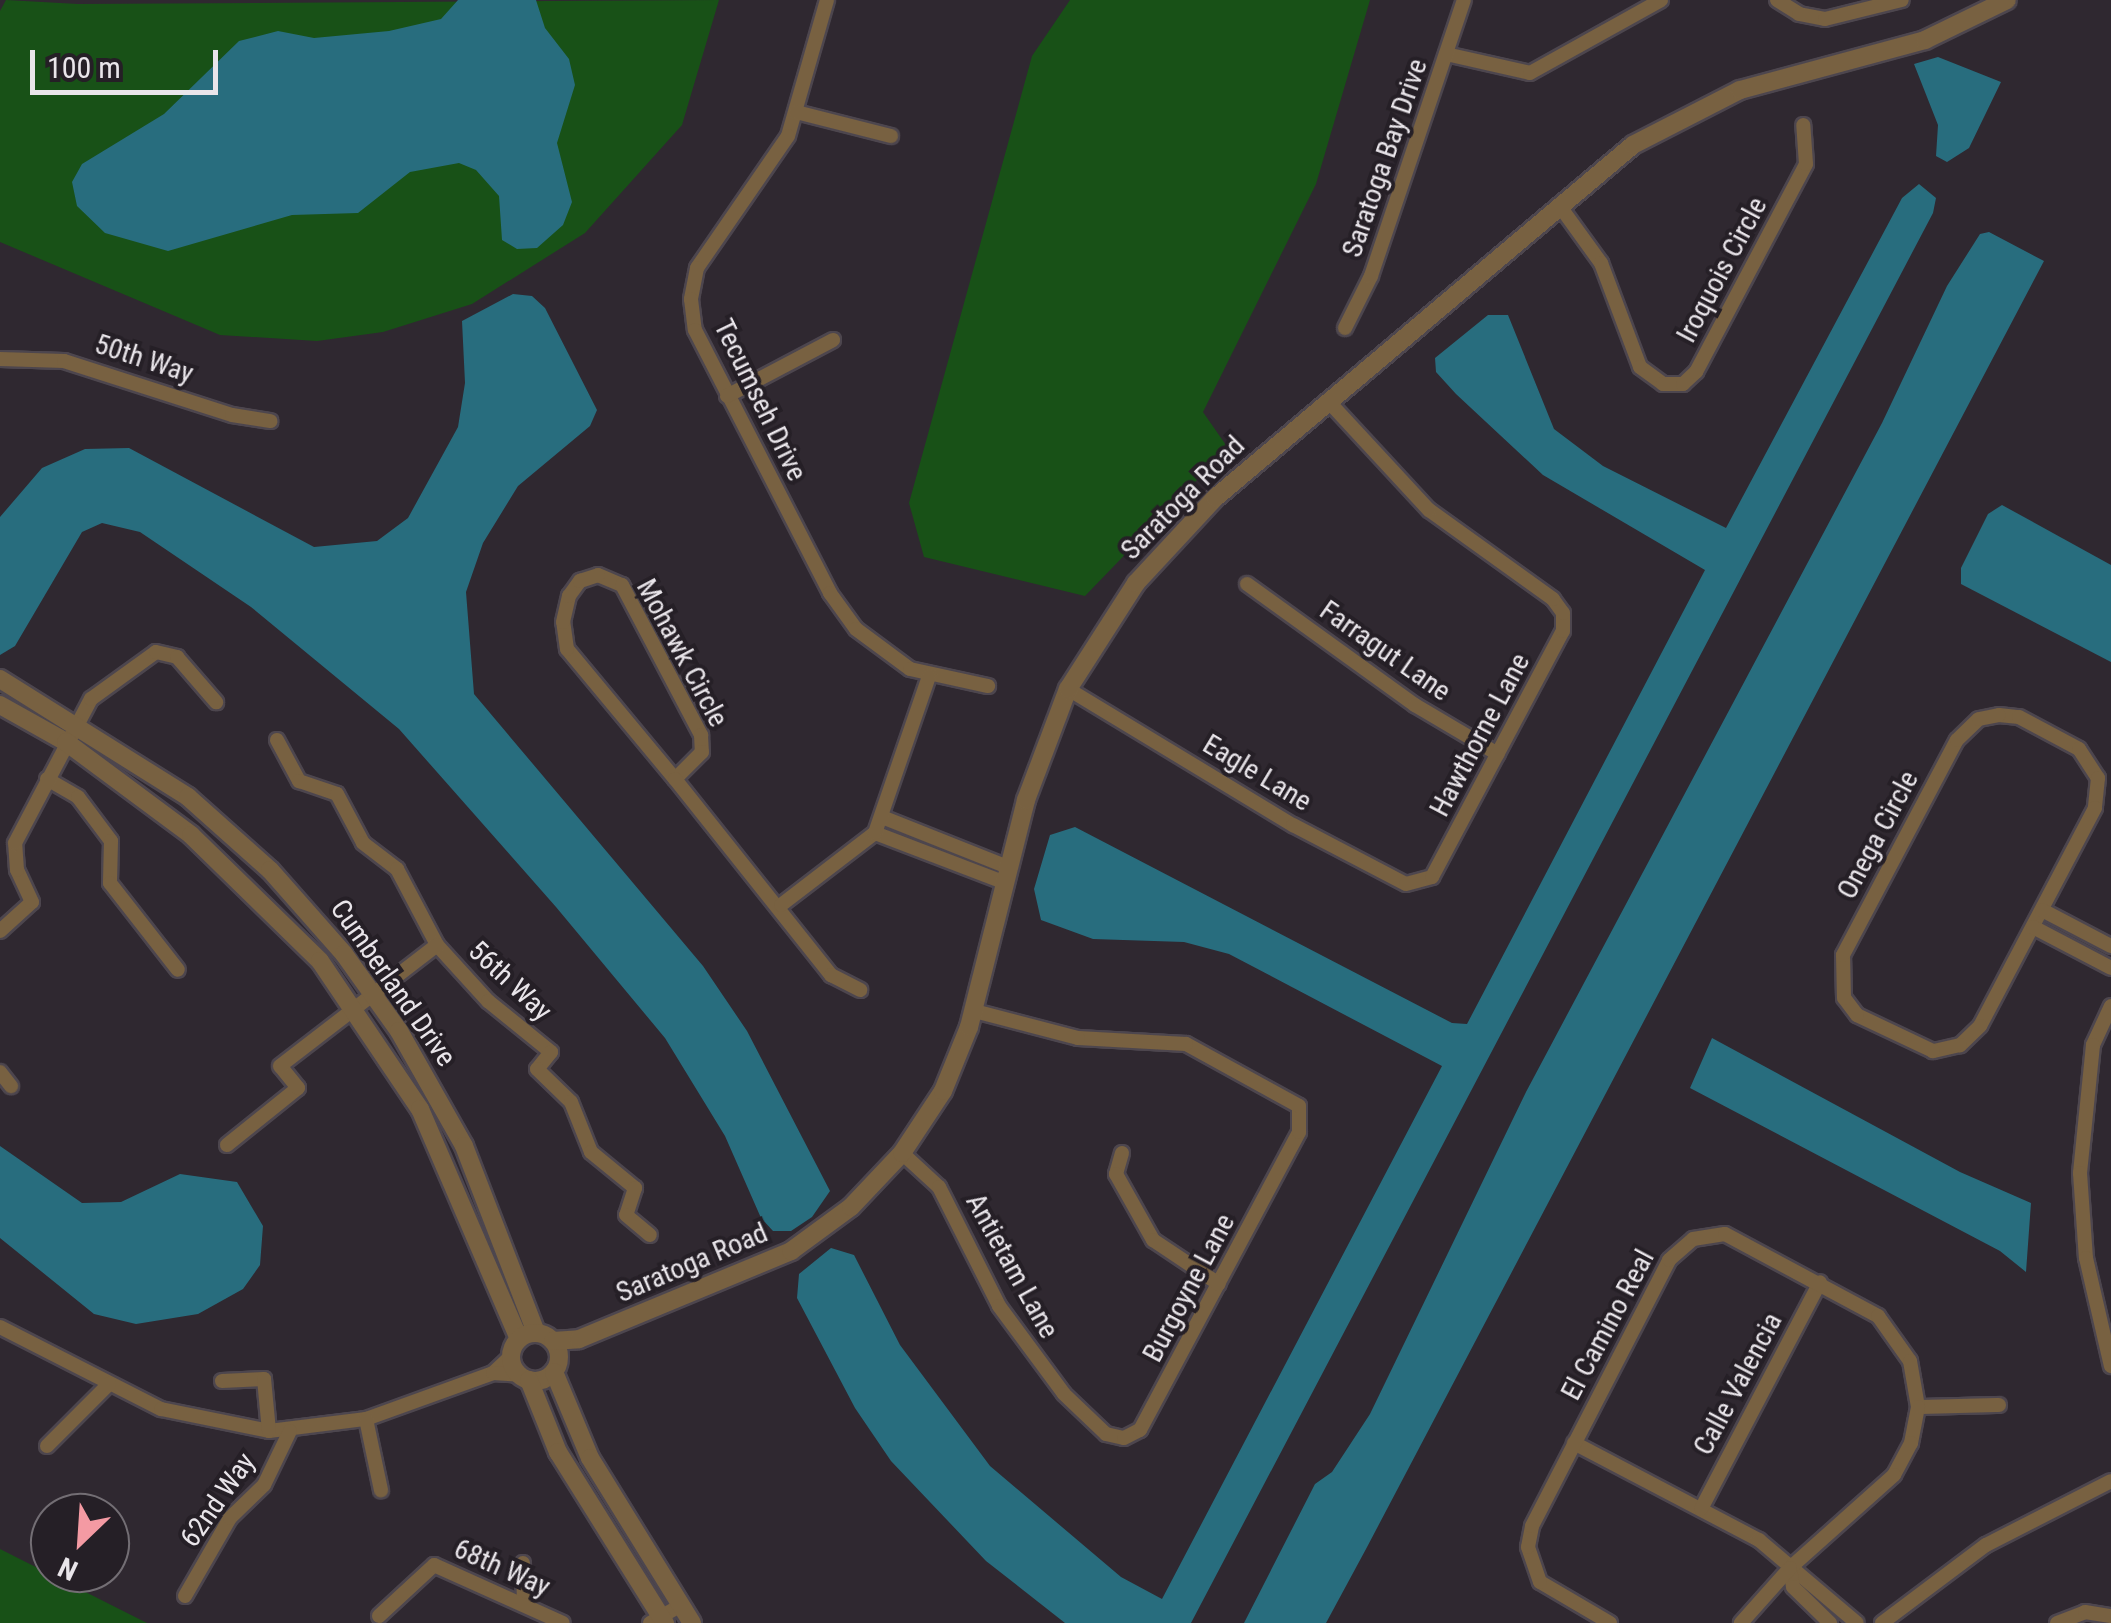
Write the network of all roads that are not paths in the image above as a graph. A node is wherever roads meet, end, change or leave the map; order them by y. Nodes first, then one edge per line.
1 (827, 0) edge
2 (1464, 0) edge
3 (1662, 0) edge
4 (1777, 0) edge
5 (1902, 0) edge
6 (2007, 0) edge
7 (1446, 54) junction
8 (796, 112) junction
9 (1803, 125) dead end
10 (891, 136) dead end
11 (1559, 205) junction
12 (1344, 328) dead end
13 (833, 340) dead end
14 (0, 360) edge
15 (727, 396) junction
16 (1328, 401) junction
17 (270, 421) dead end
18 (1248, 584) dead end
19 (928, 676) junction
20 (0, 679) edge
21 (988, 686) dead end
22 (1068, 689) junction
23 (216, 702) dead end
24 (0, 704) edge
25 (72, 732) junction
26 (277, 740) dead end
27 (1498, 754) junction
28 (46, 779) junction
29 (676, 779) junction
30 (882, 817) junction
31 (875, 833) junction
32 (1008, 876) junction
33 (1424, 882) joint
34 (781, 905) junction
35 (2042, 910) junction
36 (2034, 927) junction
37 (0, 931) edge
38 (437, 944) junction
39 (2111, 946) edge
40 (2111, 968) edge
41 (178, 970) dead end
42 (860, 990) dead end
43 (371, 995) junction
44 (2111, 1006) edge
45 (356, 1007) junction
46 (974, 1011) junction
47 (0, 1072) edge
48 (11, 1086) dead end
49 (227, 1145) dead end
50 (1122, 1152) dead end
51 (902, 1153) junction
52 (650, 1234) dead end
53 (1820, 1282) junction
54 (1219, 1284) junction
55 (0, 1327) edge
56 (579, 1340) junction
57 (554, 1342) junction
58 (522, 1343) junction
59 (556, 1366) junction
60 (2111, 1366) edge
61 (493, 1373) junction
62 (524, 1377) junction
63 (222, 1381) dead end
64 (109, 1384) junction
65 (1999, 1405) dead end
66 (1918, 1407) junction
67 (366, 1419) junction
68 (269, 1431) junction
69 (290, 1431) junction
70 (1124, 1438) joint
71 (1574, 1442) junction
72 (47, 1446) dead end
73 (2111, 1481) edge
74 (381, 1490) dead end
75 (1700, 1509) junction
76 (523, 1563) dead end
77 (1790, 1568) junction
78 (185, 1596) dead end
79 (524, 1606) junction
80 (679, 1606) junction
81 (380, 1616) dead end
82 (2111, 1616) edge
83 (659, 1621) edge
84 (564, 1623) edge
85 (692, 1623) edge
86 (1610, 1623) edge
87 (1742, 1623) edge
88 (1830, 1623) edge
89 (1857, 1623) edge
90 (1882, 1623) edge
91 (2057, 1623) edge

1 - 8 street, Tecumseh Drive
2 - 7 street, Saratoga Bay Drive
3 - 7 street
4 - 5 street
6 - 11 street, Saratoga Road
7 - 12 street, Saratoga Bay Drive
8 - 10 street
8 - 15 street, Tecumseh Drive
9 - 11 street, Iroquois Circle
11 - 16 street, Saratoga Road
13 - 15 street
14 - 17 street, 50th Way
15 - 19 street, Tecumseh Drive
16 - 22 street, Saratoga Road
16 - 27 street, Hawthorne Lane
18 - 27 street, Farragut Lane
19 - 21 street, Tecumseh Drive
19 - 30 street
20 - 25 street, Cumberland Drive
22 - 32 street, Saratoga Road
22 - 33 street, Eagle Lane
23 - 25 street
24 - 25 street, Cumberland Drive
25 - 28 street
25 - 43 street, Cumberland Drive
25 - 45 street, Cumberland Drive
26 - 38 street
27 - 33 street, Hawthorne Lane
28 - 37 street
28 - 41 street
29 - 29 street, Mohawk Circle
29 - 34 street, Mohawk Circle
30 - 31 street
30 - 32 street
31 - 32 street
31 - 34 street
32 - 46 street, Saratoga Road
34 - 42 street, Mohawk Circle
35 - 36 street, Onega Circle
35 - 36 street, Onega Circle
35 - 39 street
36 - 40 street
38 - 43 street
38 - 52 street, 56th Way
43 - 45 street
43 - 58 street, Cumberland Drive
44 - 60 street
45 - 49 street
45 - 58 street, Cumberland Drive
46 - 51 street, Saratoga Road
46 - 54 street, Burgoyne Lane
47 - 48 street
50 - 54 street
51 - 56 street, Saratoga Road
51 - 70 street, Antietam Lane
53 - 66 street, El Camino Real
53 - 71 street, El Camino Real
53 - 75 street, Calle Valencia
54 - 70 street, Burgoyne Lane
55 - 64 street
56 - 57 street, Saratoga Road
56 - 59 street, Saratoga Road
57 - 58 street
57 - 59 street
58 - 61 street
58 - 62 street, Cumberland Drive
59 - 62 street
59 - 80 street
61 - 62 street
61 - 67 street
62 - 83 street, Cumberland Drive
63 - 68 street
64 - 68 street
64 - 72 street
65 - 66 street
66 - 77 street, El Camino Real
67 - 69 street
67 - 74 street
68 - 69 street
69 - 78 street, 62nd Way
71 - 75 street
71 - 86 street, El Camino Real
73 - 90 street
75 - 77 street
76 - 79 street
77 - 87 street, El Camino Real
77 - 88 street
77 - 89 street
79 - 81 street, 68th Way
79 - 84 street, 68th Way
80 - 83 street
80 - 85 street
82 - 91 street

